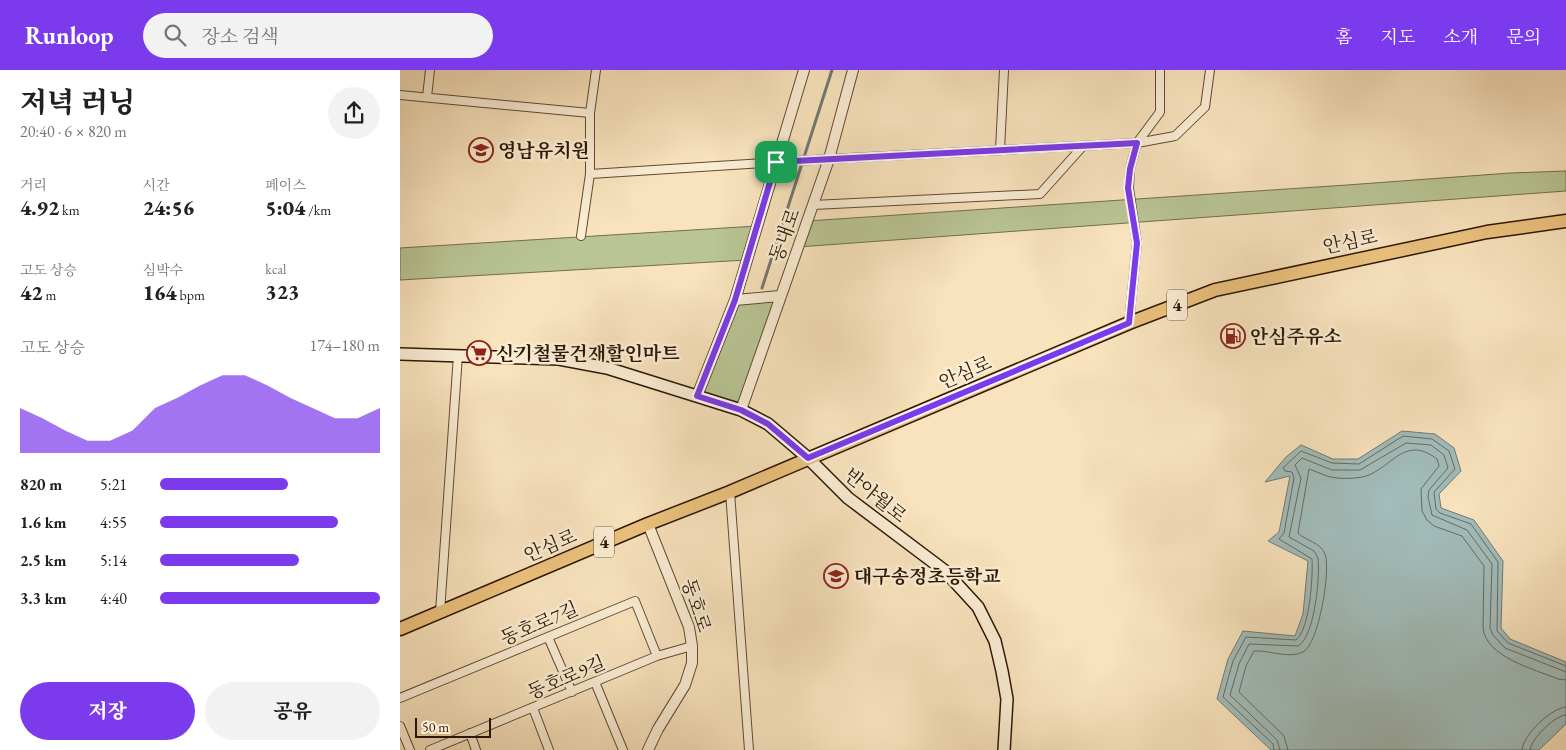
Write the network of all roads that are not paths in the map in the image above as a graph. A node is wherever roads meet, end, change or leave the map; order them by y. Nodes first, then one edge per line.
1 (430, 70) edge
2 (596, 70) edge
3 (804, 70) edge
4 (853, 70) edge
5 (1004, 70) edge
6 (1160, 70) edge
7 (1210, 70) edge
8 (400, 95) edge
9 (427, 97) junction
10 (590, 113) junction
11 (1137, 143) junction
12 (1083, 146) junction
13 (1000, 150) junction
14 (828, 159) junction
15 (776, 162) junction
16 (590, 174) junction
17 (813, 205) junction
18 (1566, 221) edge
19 (580, 236) dead end
20 (780, 296) junction
21 (735, 300) junction
22 (1129, 323) junction
23 (400, 354) edge
24 (458, 355) junction
25 (697, 396) junction
26 (741, 410) junction
27 (808, 458) junction
28 (730, 492) junction
29 (648, 524) junction
30 (440, 612) junction
31 (400, 628) edge
32 (548, 637) junction
33 (692, 646) junction
34 (657, 656) junction
35 (595, 682) junction
36 (572, 692) junction
37 (400, 698) edge
38 (534, 708) junction
39 (400, 726) edge
40 (470, 733) junction
41 (410, 750) edge
42 (430, 750) edge
43 (476, 750) edge
44 (549, 750) edge
45 (623, 750) edge
46 (648, 750) edge
47 (748, 750) edge
48 (1004, 750) edge

1 - 9 street
2 - 10 street
3 - 15 street
4 - 14 street, 동내로
5 - 13 street
6 - 11 street
7 - 11 street
8 - 9 street
9 - 10 street
10 - 16 street
11 - 12 street
11 - 22 street
12 - 13 street
12 - 17 street
13 - 14 street
14 - 15 street
14 - 17 street, 동내로
15 - 16 street
15 - 21 street
16 - 19 street
17 - 20 street, 동내로
18 - 22 main road, 안심로 / 4
20 - 21 street
20 - 26 street, 동내로
21 - 25 street
22 - 27 main road, 안심로 / 4
23 - 24 main road, 반야월로
24 - 25 main road, 반야월로
24 - 30 street
25 - 26 main road, 반야월로
26 - 27 main road, 반야월로
27 - 28 main road, 안심로 / 4
27 - 48 main road, 반야월로
28 - 29 main road, 안심로 / 4
28 - 47 street
29 - 30 main road, 안심로 / 4
29 - 33 street, 동호로
30 - 31 main road, 안심로 / 4
32 - 34 street, 동호로7길
32 - 36 street
32 - 37 street, 동호로7길
33 - 34 street, 동호로9길
33 - 46 street, 동호로
34 - 35 street, 동호로9길
35 - 36 street, 동호로9길
35 - 45 street
36 - 38 street, 동호로9길
38 - 40 street, 동호로9길
38 - 44 street
39 - 41 street
40 - 42 street, 동호로9길
40 - 43 street

